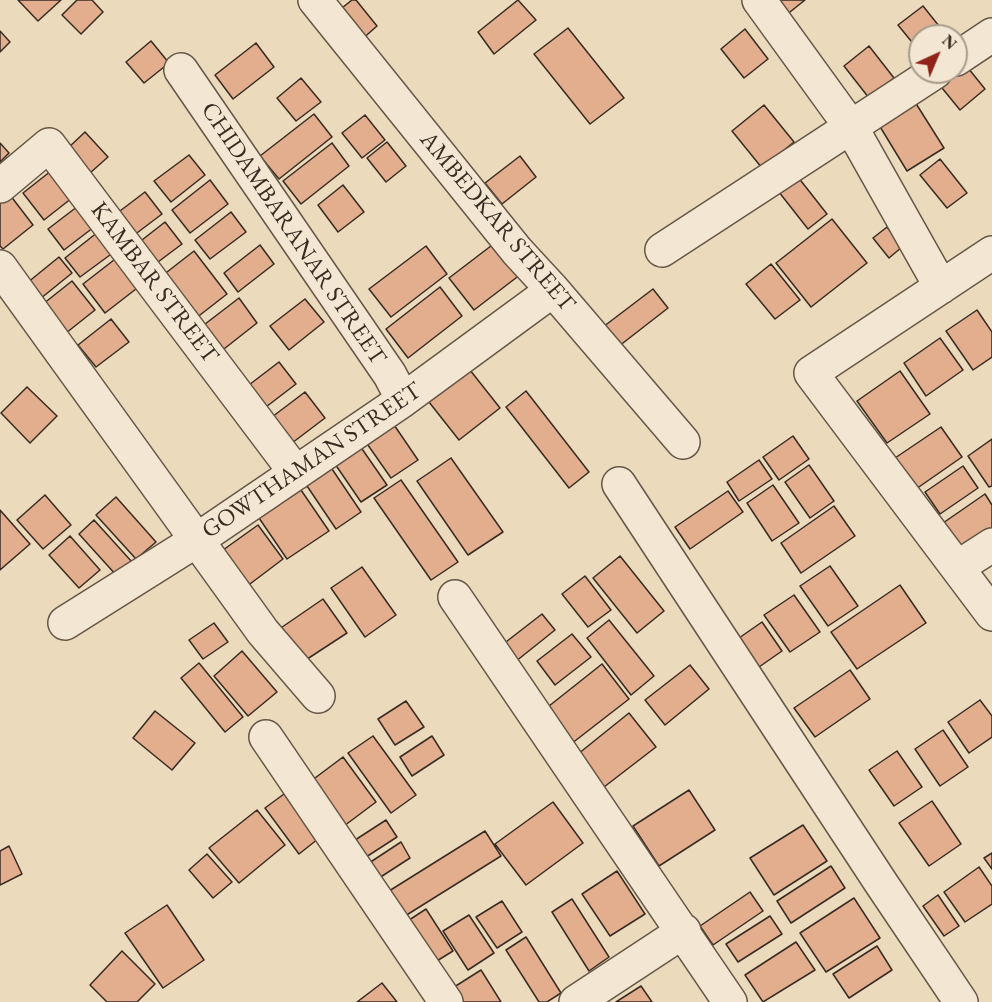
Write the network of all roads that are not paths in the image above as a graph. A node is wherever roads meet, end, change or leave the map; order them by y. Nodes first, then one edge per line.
1 (315, 0) edge
2 (759, 0) edge
3 (992, 35) edge
4 (968, 50) edge
5 (181, 70) dead end
6 (917, 84) edge
7 (851, 127) junction
8 (0, 186) edge
9 (662, 250) dead end
10 (992, 253) edge
11 (0, 267) edge
12 (941, 287) junction
13 (553, 290) junction
14 (403, 400) junction
15 (683, 442) dead end
16 (296, 473) junction
17 (620, 484) dead end
18 (197, 540) junction
19 (992, 545) edge
20 (958, 567) junction
21 (456, 597) dead end
22 (992, 614) edge
23 (65, 623) dead end
24 (318, 696) dead end
25 (266, 737) dead end
26 (684, 931) junction
27 (446, 1002) edge
28 (576, 1002) edge
29 (730, 1002) edge
30 (961, 1002) edge

1 - 13 street, AMBEDKAR STREET
2 - 7 street
3 - 4 street
5 - 14 street, CHIDAMBARANAR STREET
6 - 7 street
7 - 9 street
7 - 12 street
8 - 16 street, KAMBAR STREET
10 - 12 street
11 - 18 street
12 - 20 street
13 - 14 street, GOWTHAMAN STREET
13 - 15 street, AMBEDKAR STREET
14 - 16 street, GOWTHAMAN STREET
16 - 18 street, GOWTHAMAN STREET
17 - 30 street
18 - 23 street, GOWTHAMAN STREET
18 - 24 street
19 - 20 street
20 - 22 street
21 - 26 street
25 - 27 street
26 - 28 street
26 - 29 street

